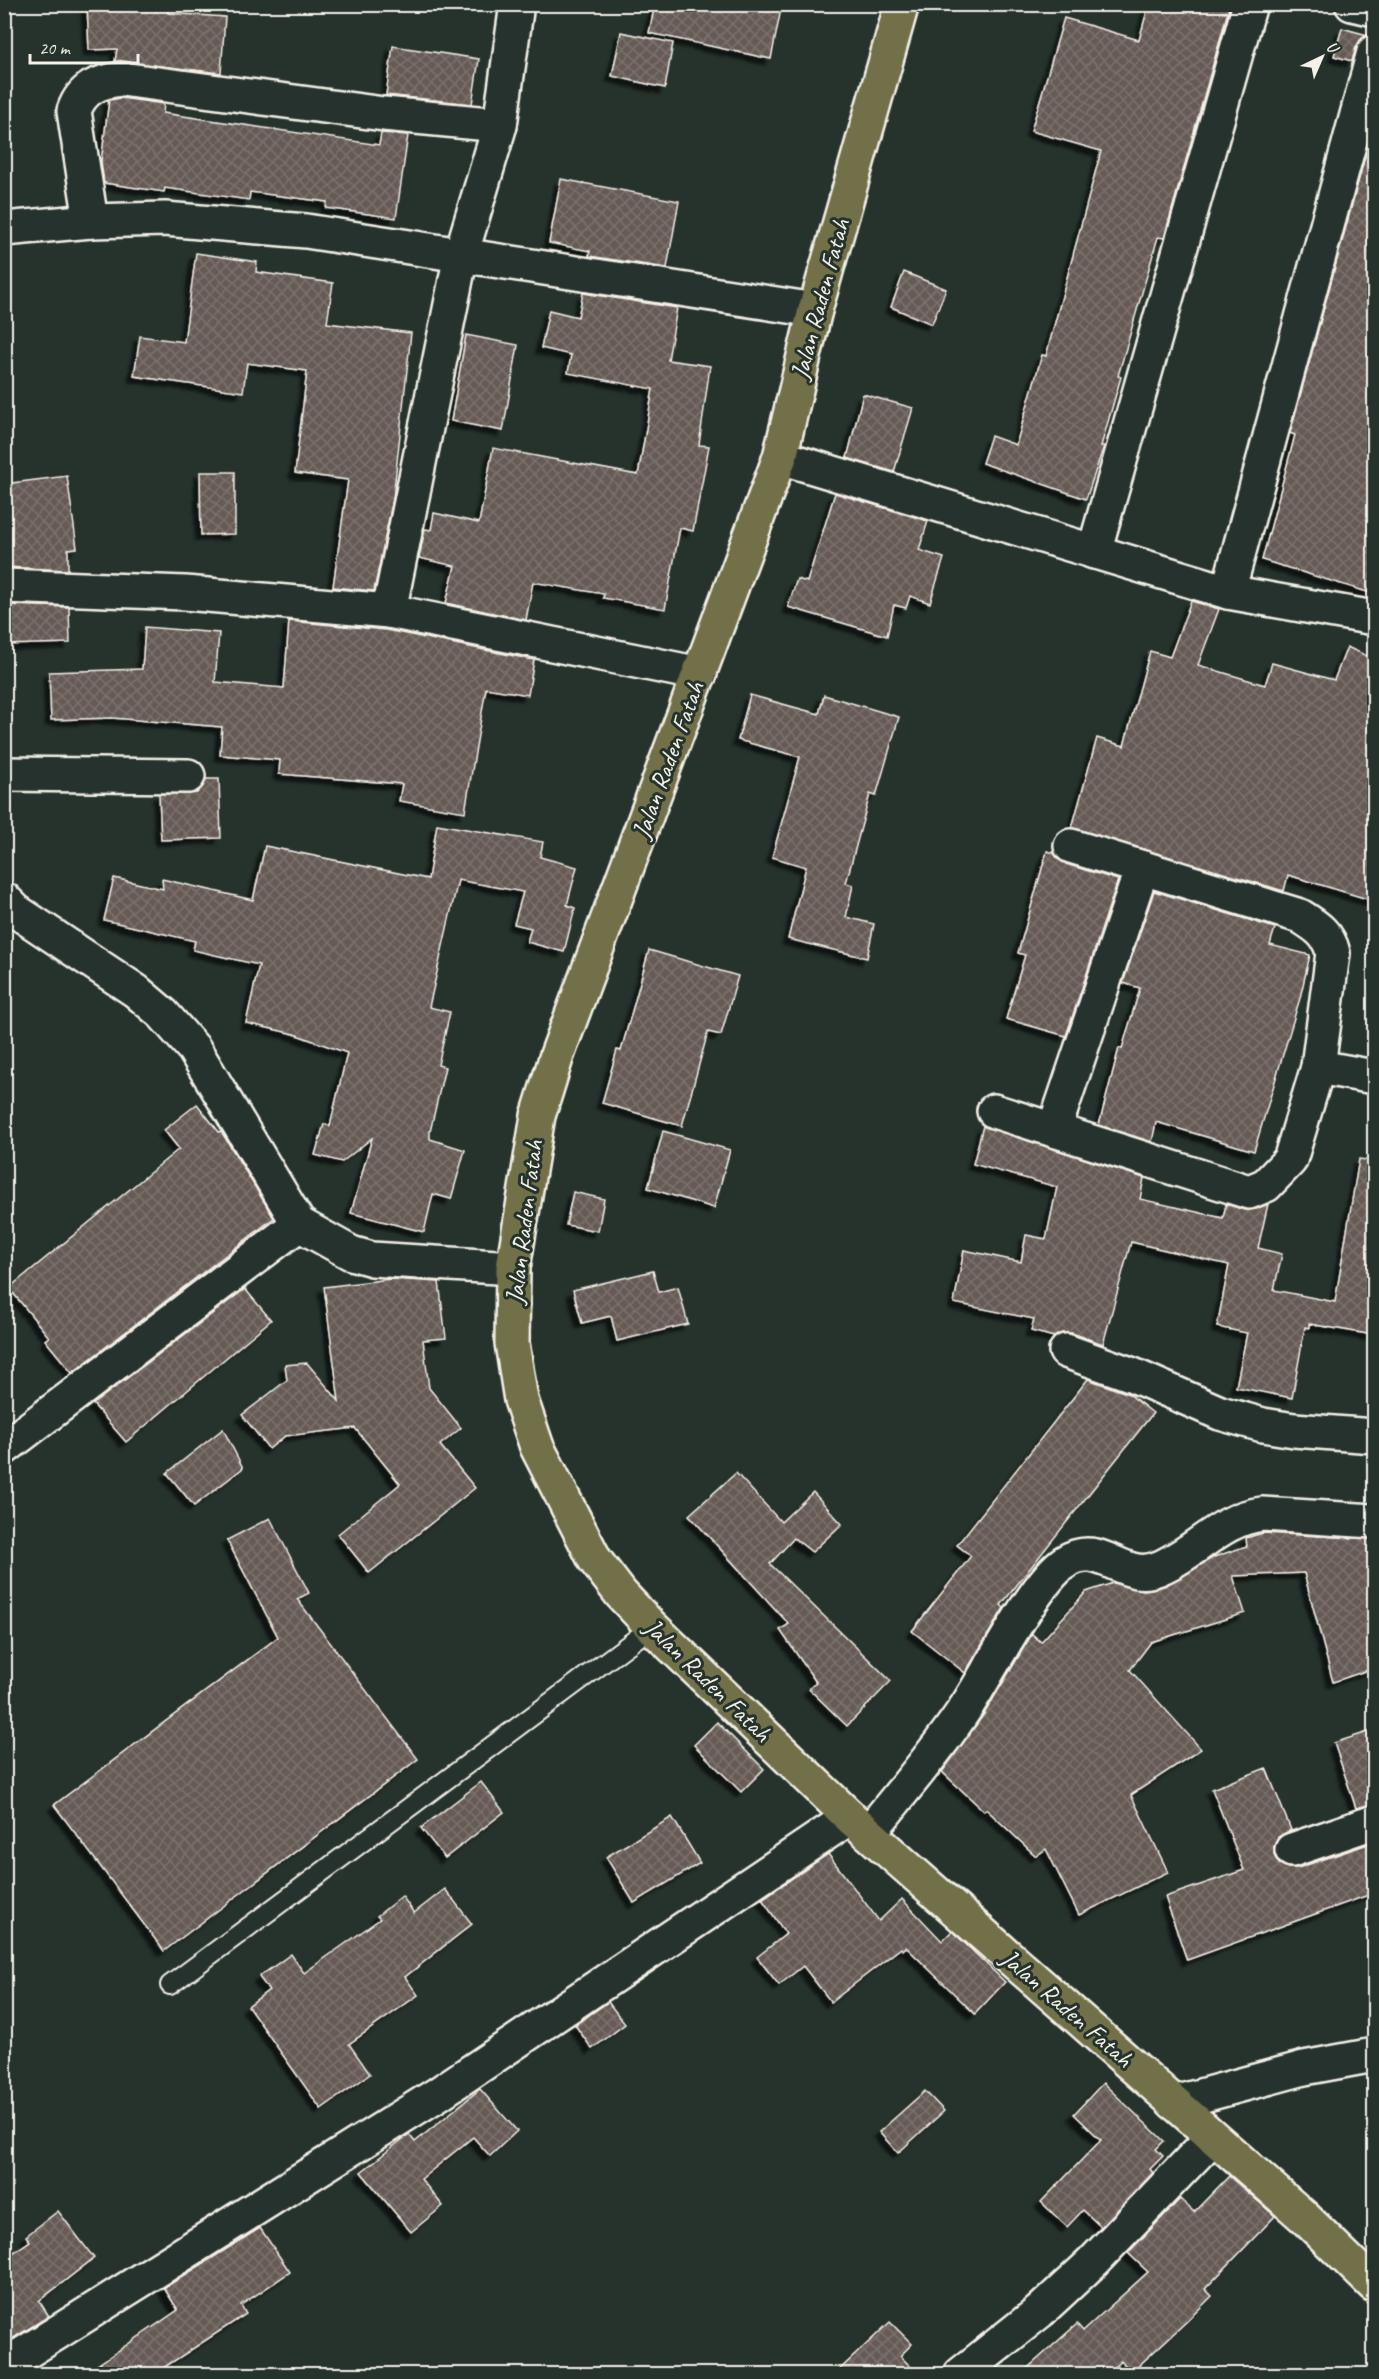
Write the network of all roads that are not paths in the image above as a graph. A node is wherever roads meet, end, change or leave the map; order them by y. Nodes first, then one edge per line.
1 (516, 4) edge
2 (902, 4) edge
3 (1250, 4) edge
4 (1352, 4) edge
5 (1374, 9) edge
6 (1374, 52) edge
7 (500, 125) junction
8 (91, 221) junction
9 (4, 229) edge
10 (461, 255) junction
11 (815, 310) junction
12 (780, 457) junction
13 (1094, 552) junction
14 (4, 586) edge
15 (1228, 592) junction
16 (389, 611) junction
17 (1374, 618) edge
18 (700, 674) junction
19 (4, 774) edge
20 (188, 776) dead end
21 (1071, 846) dead end
22 (1142, 868) junction
23 (4, 899) edge
24 (1318, 1066) junction
25 (1374, 1077) edge
26 (994, 1112) dead end
27 (1054, 1131) junction
28 (299, 1224) junction
29 (513, 1268) junction
30 (1066, 1351) dead end
31 (1374, 1436) edge
32 (4, 1448) edge
33 (1374, 1521) edge
34 (652, 1627) junction
35 (1374, 1822) edge
36 (860, 1825) junction
37 (1292, 1850) dead end
38 (170, 1985) dead end
39 (1374, 2055) edge
40 (1174, 2103) junction
41 (1212, 2138) junction
42 (1374, 2285) edge
43 (4, 2366) edge
44 (961, 2374) edge

1 - 7 street
2 - 11 highway, Jalan Raden Fatah
3 - 13 street
4 - 5 street
6 - 15 street
7 - 8 street
7 - 10 street
8 - 9 street
8 - 10 street
10 - 11 street
10 - 16 street
11 - 12 highway, Jalan Raden Fatah
12 - 13 street
12 - 18 highway, Jalan Raden Fatah
13 - 15 street
14 - 16 street
15 - 17 street
16 - 18 street
18 - 29 highway, Jalan Raden Fatah
19 - 20 street
21 - 22 street
22 - 24 street
22 - 27 street
23 - 28 street
24 - 25 street
24 - 27 street
26 - 27 street
28 - 29 street
28 - 32 street
29 - 34 highway, Jalan Raden Fatah
30 - 31 street
33 - 36 street
34 - 36 highway, Jalan Raden Fatah
34 - 38 lane
35 - 37 street
36 - 40 highway, Jalan Raden Fatah
36 - 43 street
39 - 40 street
40 - 41 highway, Jalan Raden Fatah
41 - 42 highway, Jalan Raden Fatah
41 - 44 street

